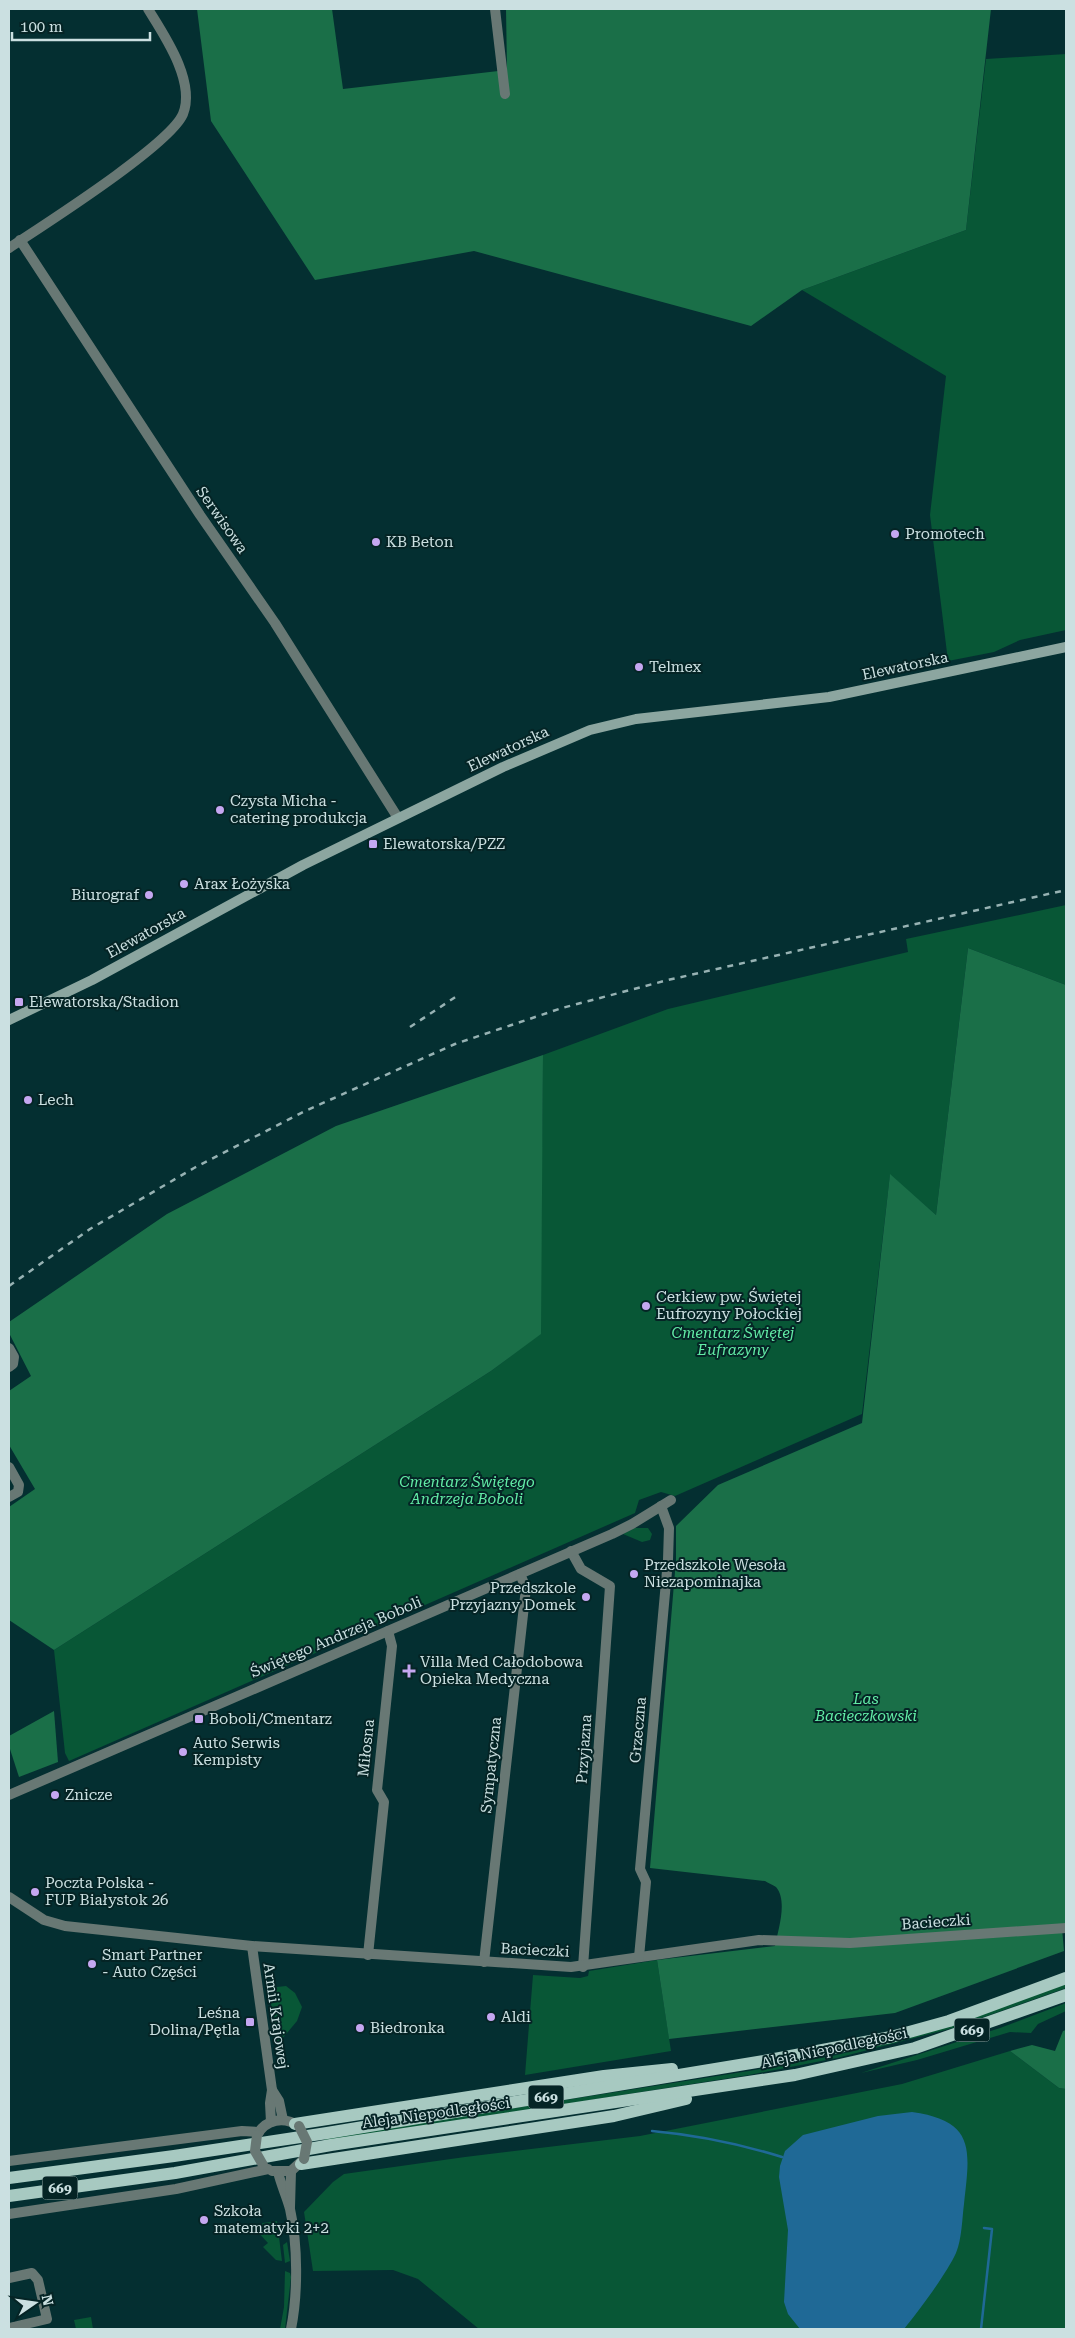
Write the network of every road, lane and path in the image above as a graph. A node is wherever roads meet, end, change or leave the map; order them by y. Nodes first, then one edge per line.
1 (148, 9) edge
2 (495, 9) edge
3 (505, 94) dead end
4 (20, 240) junction
5 (9, 248) edge
6 (1066, 647) edge
7 (398, 818) junction
8 (9, 1020) edge
9 (9, 1348) edge
10 (9, 1367) edge
11 (9, 1467) edge
12 (9, 1497) edge
13 (671, 1500) dead end
14 (661, 1506) junction
15 (571, 1551) junction
16 (520, 1574) junction
17 (388, 1631) junction
18 (9, 1795) edge
19 (9, 1897) edge
20 (1066, 1928) edge
21 (252, 1946) junction
22 (368, 1955) junction
23 (639, 1957) junction
24 (484, 1962) junction
25 (583, 1967) junction
26 (1066, 1978) edge
27 (1066, 1995) edge
28 (764, 2061) junction
29 (769, 2080) junction
30 (272, 2090) junction
31 (271, 2122) junction
32 (292, 2123) junction
33 (258, 2133) junction
34 (9, 2161) edge
35 (298, 2165) junction
36 (270, 2169) junction
37 (9, 2178) edge
38 (9, 2196) edge
39 (290, 2208) junction
40 (9, 2214) edge
41 (9, 2278) edge
42 (9, 2328) edge
43 (291, 2329) edge

1 - 4 street
2 - 3 street
4 - 5 street
4 - 7 street, Serwisowa
6 - 7 street, Elewatorska
7 - 8 street, Elewatorska
9 - 10 street
11 - 12 street
13 - 14 street, Świętego Andrzeja Boboli
14 - 15 street, Świętego Andrzeja Boboli
14 - 23 street, Grzeczna
15 - 16 street, Świętego Andrzeja Boboli
15 - 25 street, Przyjazna
16 - 17 street, Świętego Andrzeja Boboli
16 - 24 street, Sympatyczna
17 - 18 street, Świętego Andrzeja Boboli
17 - 22 street, Miłosna
19 - 21 street, Bacieczki
20 - 23 street, Bacieczki
21 - 22 street, Bacieczki
21 - 30 street, Armii Krajowej
22 - 24 street, Bacieczki
23 - 25 street, Bacieczki
24 - 25 street, Bacieczki
26 - 28 main road, Aleja Niepodległości / 669
27 - 29 main road, Aleja Niepodległości / 669
28 - 32 main road
28 - 37 main road, Aleja Niepodległości / 669
29 - 35 main road
29 - 38 main road, Aleja Niepodległości / 669
30 - 31 street, Armii Krajowej
30 - 32 street, Armii Krajowej
31 - 32 street
31 - 33 street
32 - 35 street, bridge
33 - 34 street
33 - 36 street, bridge
35 - 36 street
35 - 39 street
36 - 39 street
36 - 40 street
39 - 43 street
41 - 42 street

